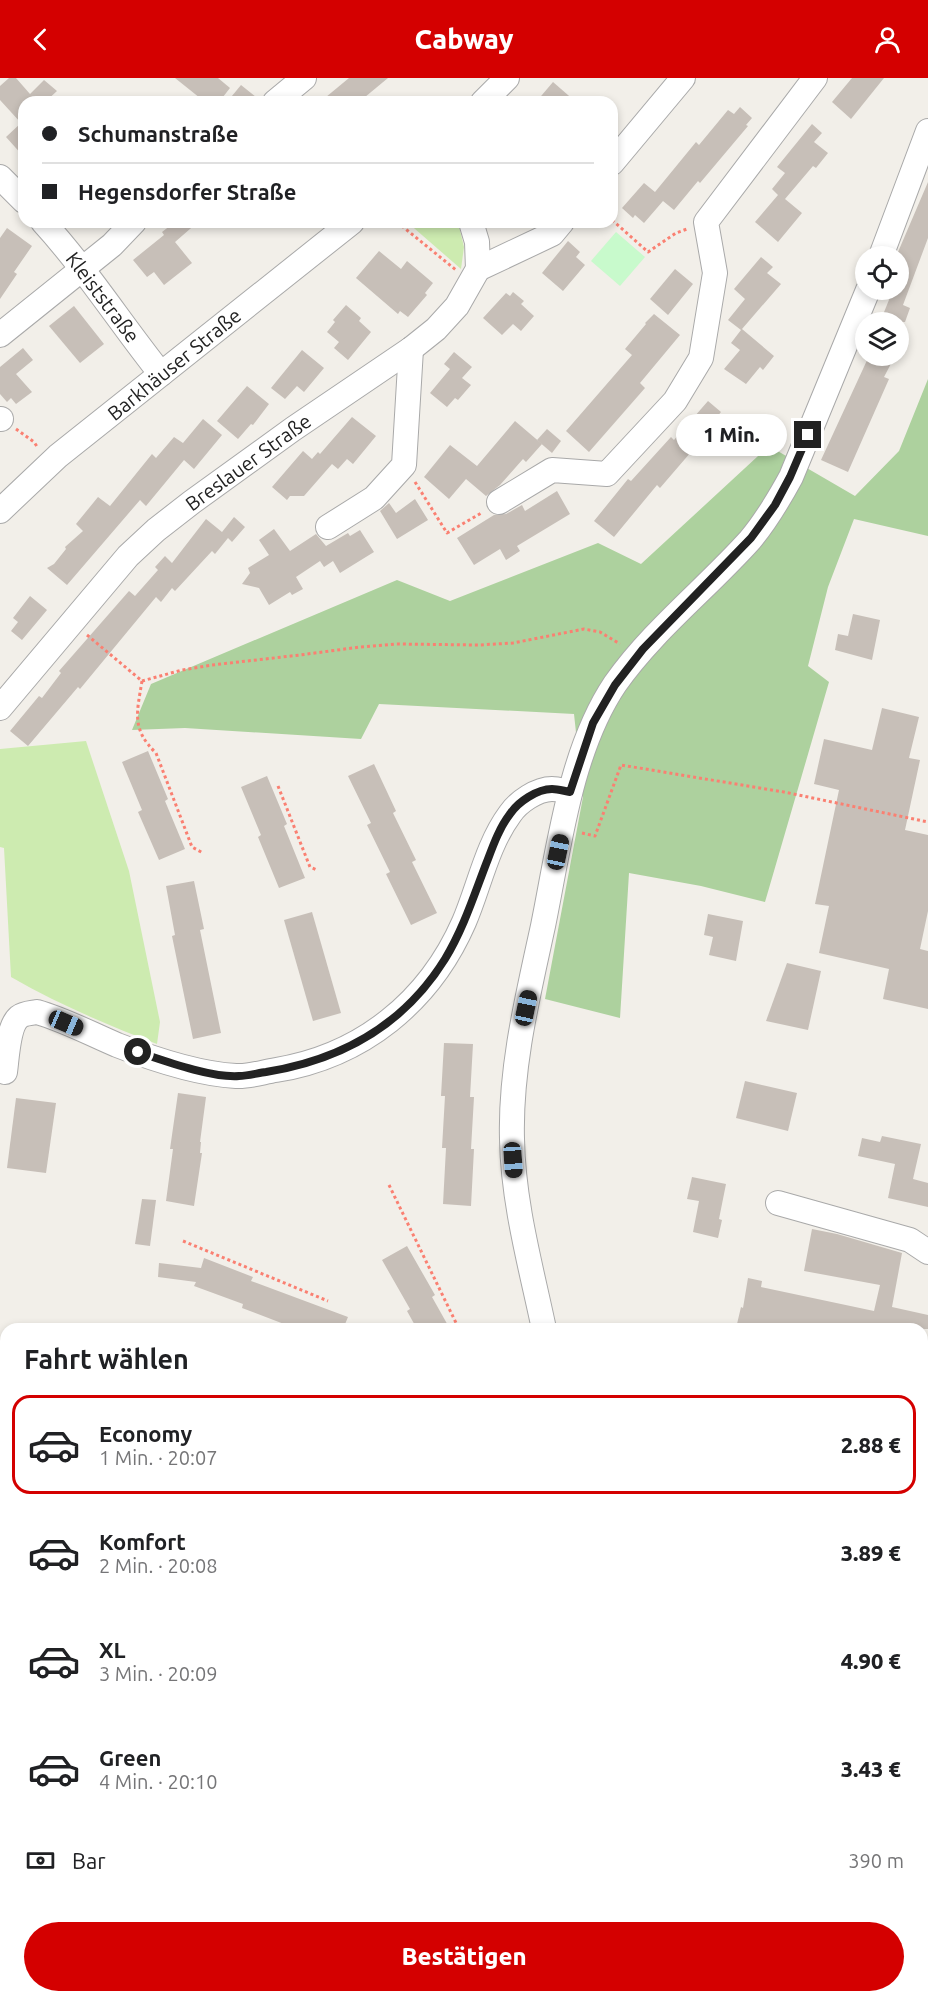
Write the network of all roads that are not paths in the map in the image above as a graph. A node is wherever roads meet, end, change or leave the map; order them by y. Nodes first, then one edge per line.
1 (304, 78) edge
2 (507, 78) edge
3 (683, 78) edge
4 (815, 78) edge
5 (282, 96) edge
6 (489, 96) edge
7 (928, 131) edge
8 (618, 156) edge
9 (0, 177) edge
10 (18, 195) edge
11 (49, 228) edge
12 (128, 228) edge
13 (344, 228) edge
14 (473, 228) edge
15 (557, 228) edge
16 (885, 246) edge
17 (82, 269) junction
18 (474, 275) junction
19 (864, 300) edge
20 (0, 335) edge
21 (411, 349) junction
22 (161, 374) junction
23 (499, 502) road end
24 (0, 511) edge
25 (328, 526) dead end
26 (0, 708) edge
27 (570, 792) junction
28 (4, 1072) dead end
29 (778, 1203) dead end
30 (928, 1252) edge
31 (543, 1323) edge

1 - 5 street
2 - 6 street
3 - 8 street
4 - 23 street
7 - 16 street
9 - 10 street
11 - 17 street, Kleiststraße
12 - 17 street
13 - 22 street, Barkhäuser Straße
14 - 18 street
15 - 18 street
17 - 20 street
17 - 22 street, Kleiststraße
18 - 21 street, Breslauer Straße
19 - 27 street
21 - 25 street
21 - 26 street, Breslauer Straße
22 - 24 street, Barkhäuser Straße
27 - 28 street
27 - 31 street
29 - 30 street

